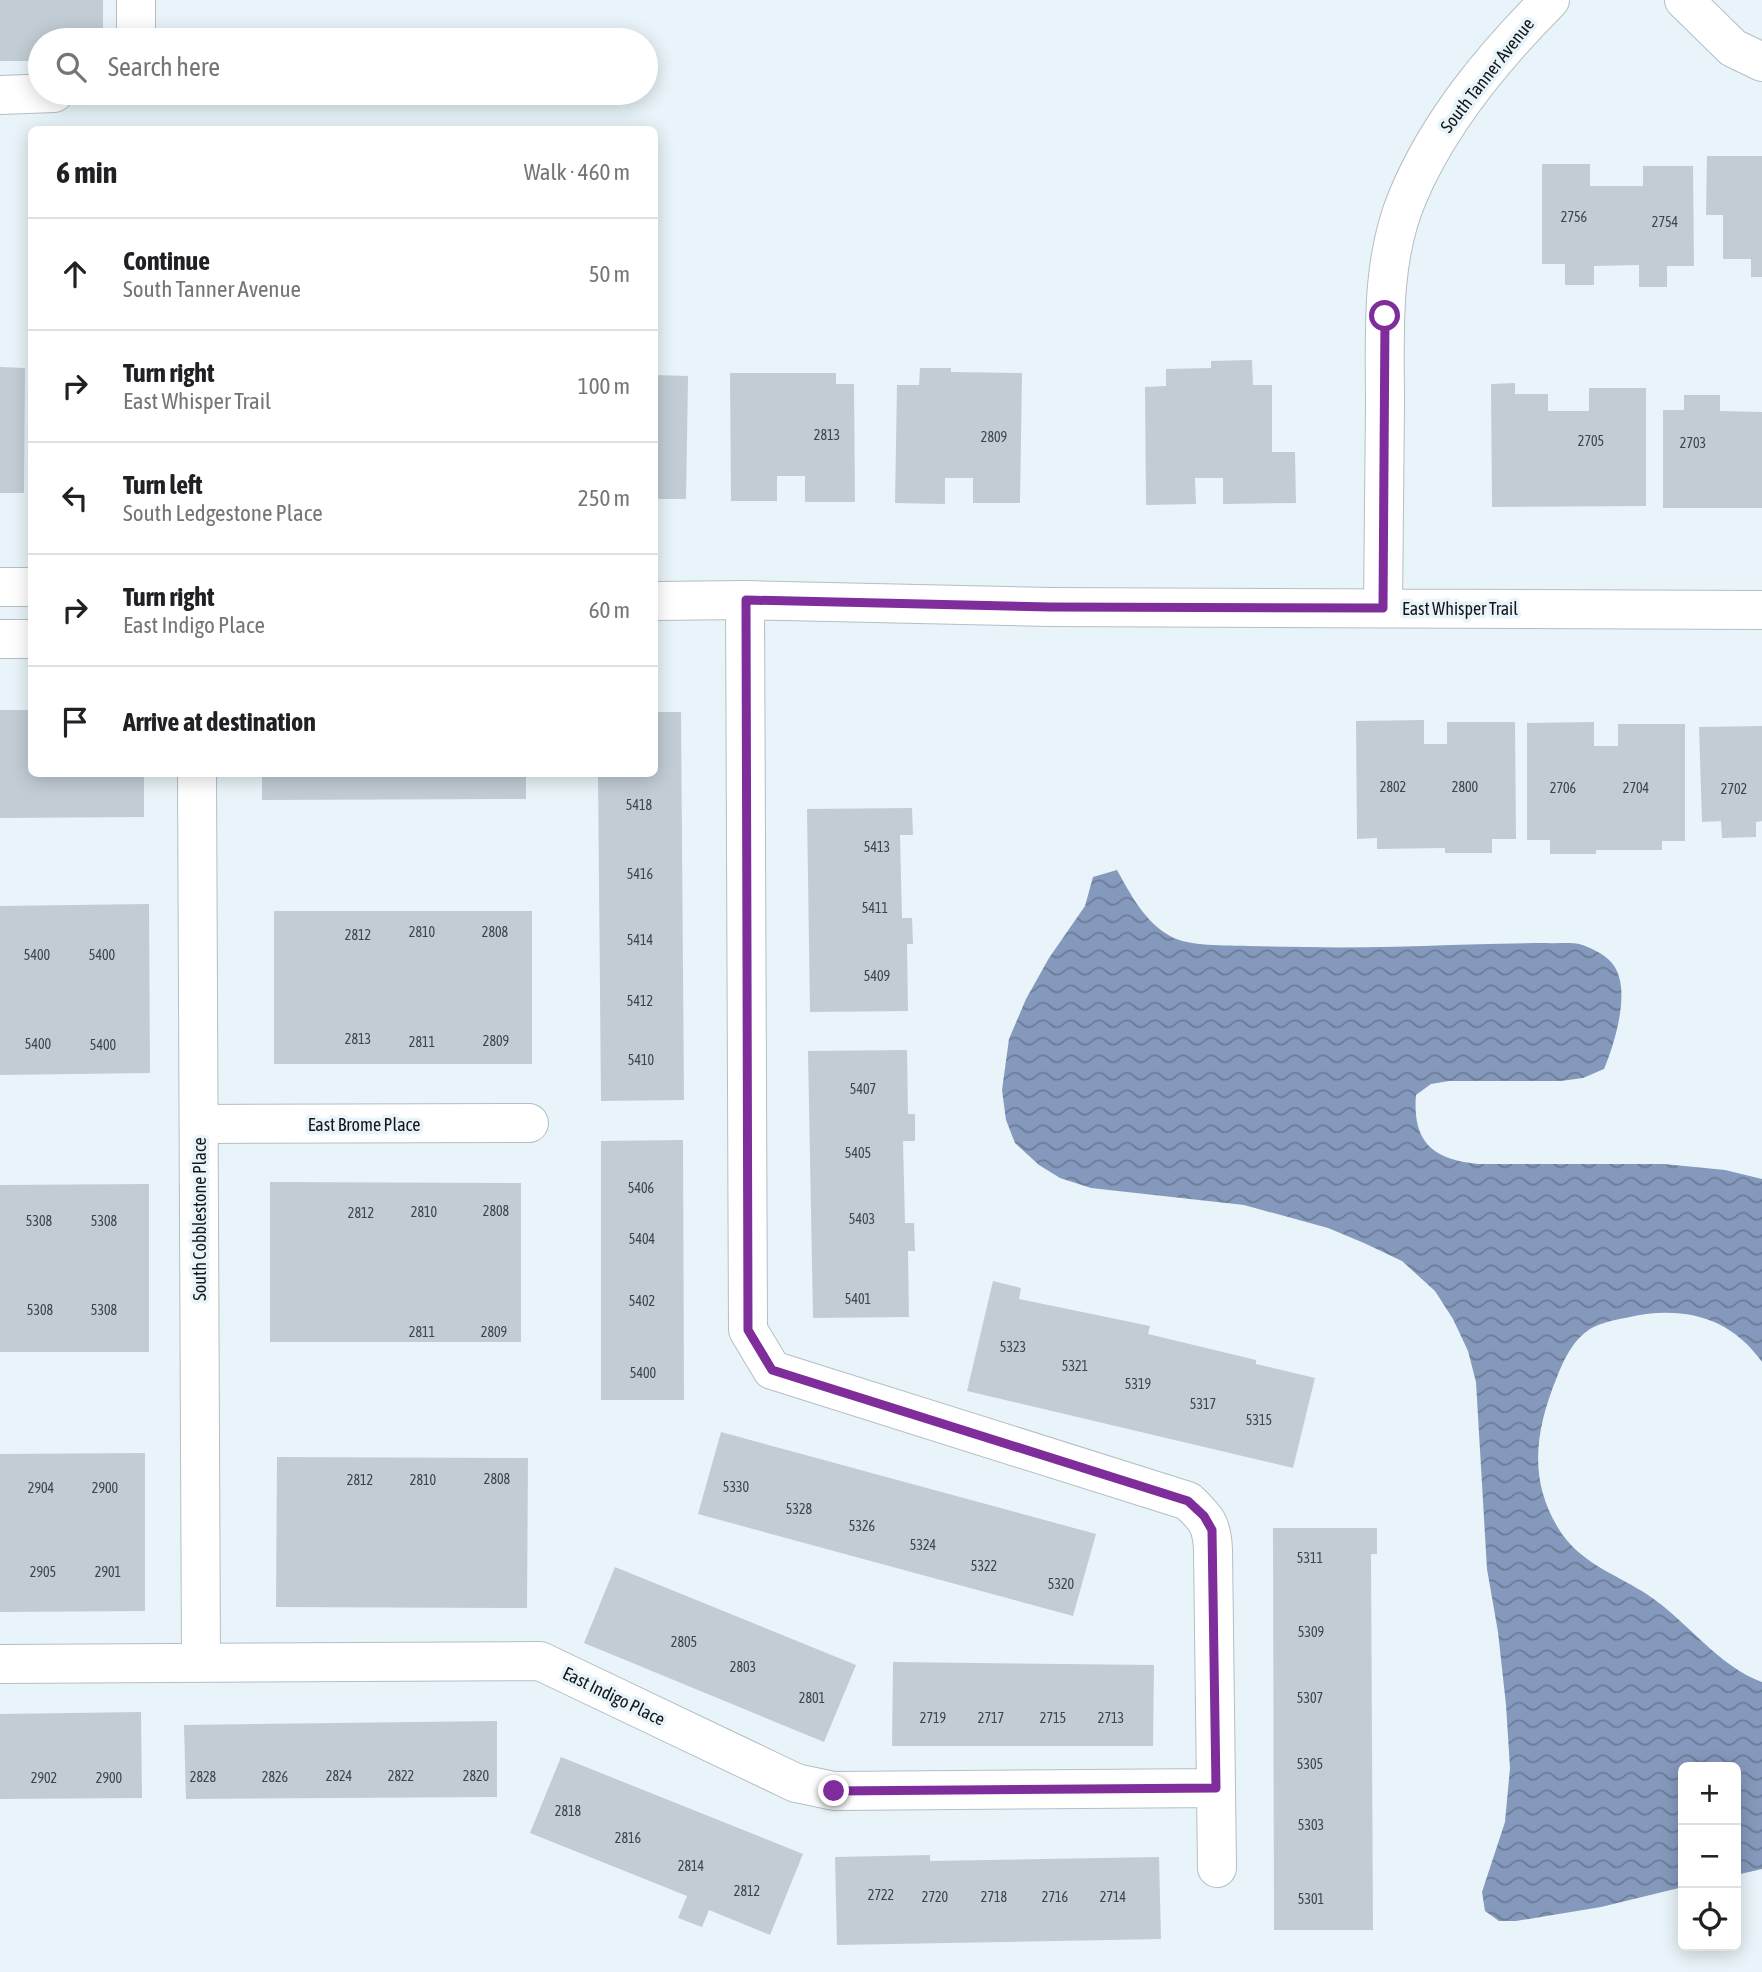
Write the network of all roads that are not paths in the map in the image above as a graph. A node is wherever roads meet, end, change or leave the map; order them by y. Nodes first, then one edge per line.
1 (136, 0) edge
2 (1550, 0) edge
3 (1684, 0) edge
4 (136, 28) edge
5 (1762, 62) edge
6 (28, 93) edge
7 (0, 94) edge
8 (0, 587) edge
9 (28, 587) edge
10 (746, 600) junction
11 (658, 601) edge
12 (1383, 608) junction
13 (1762, 610) edge
14 (0, 639) edge
15 (28, 639) edge
16 (197, 777) edge
17 (528, 1123) dead end
18 (198, 1124) junction
19 (0, 1664) edge
20 (201, 1664) junction
21 (1216, 1788) junction
22 (1217, 1868) dead end

1 - 4 street
2 - 12 street, South Tanner Avenue
3 - 5 street
6 - 7 street
8 - 9 street
10 - 11 street, East Whisper Trail
10 - 12 street, East Whisper Trail
10 - 21 street
12 - 13 street, East Whisper Trail
14 - 15 street
16 - 18 street, South Cobblestone Place
17 - 18 street, East Brome Place
18 - 20 street, South Cobblestone Place
19 - 20 street, East Indigo Place
20 - 21 street, East Indigo Place
21 - 22 street

